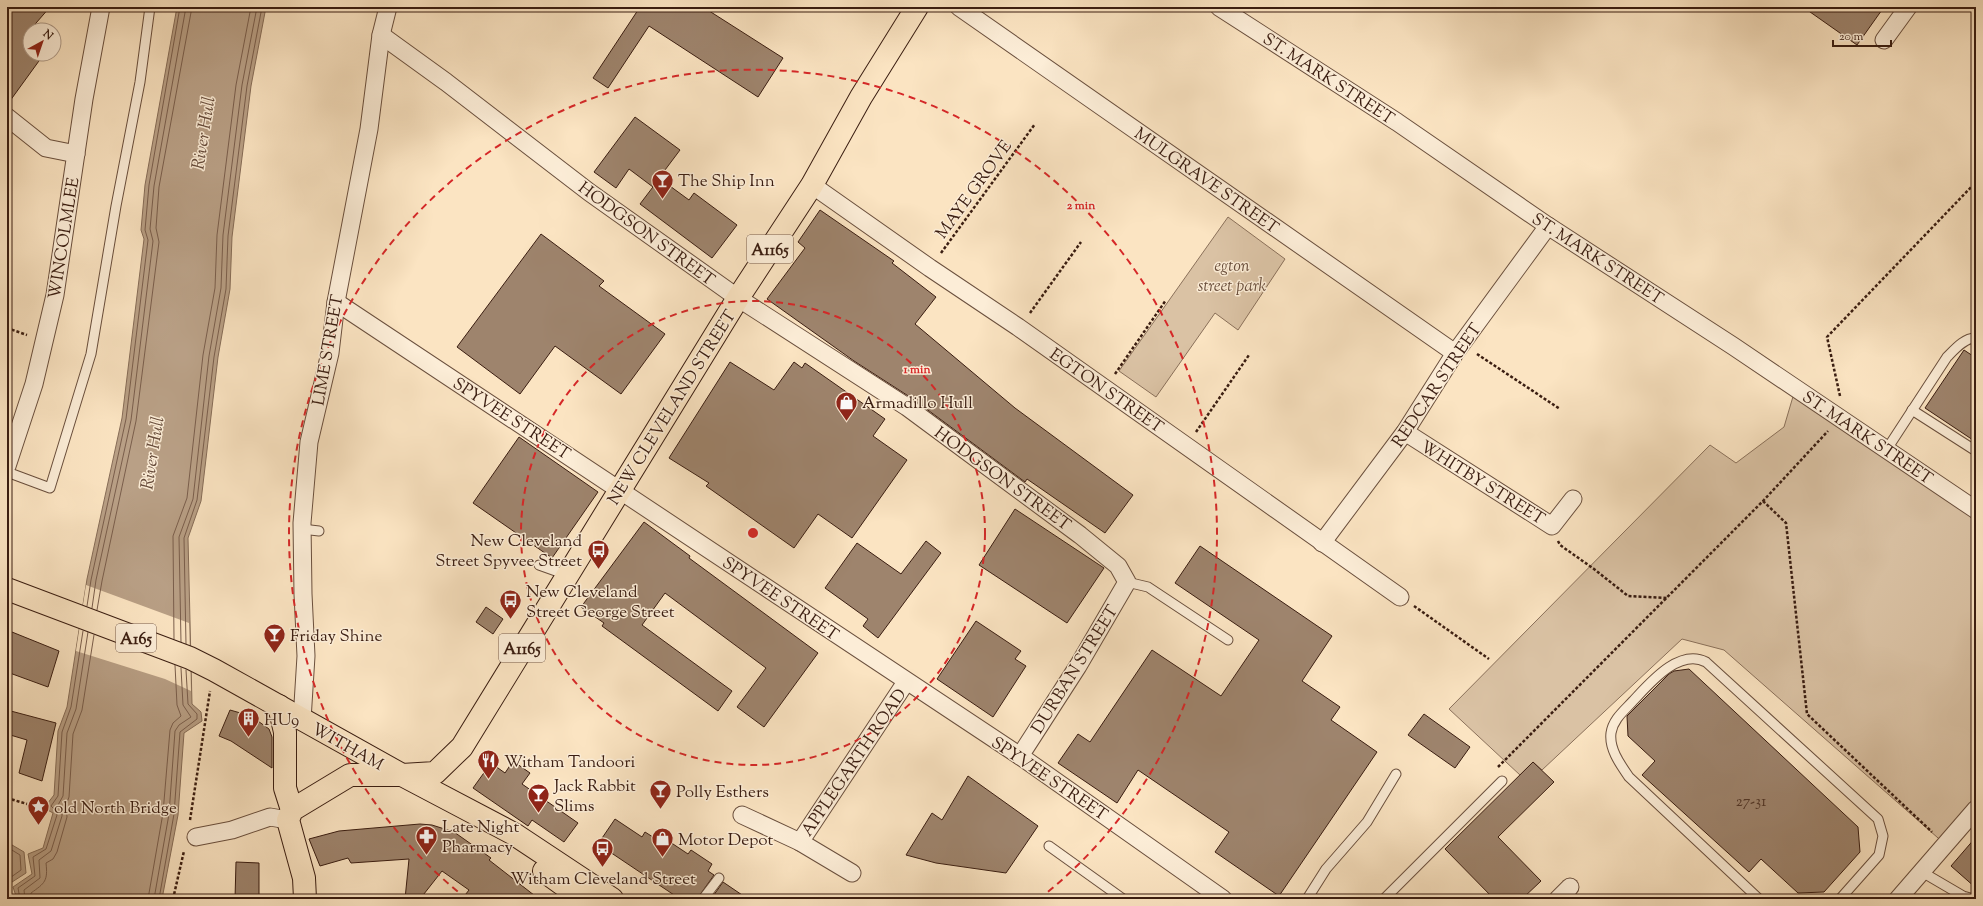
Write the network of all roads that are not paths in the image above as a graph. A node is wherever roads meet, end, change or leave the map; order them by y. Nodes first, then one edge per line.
1 (101, 7) edge
2 (150, 7) edge
3 (388, 7) edge
4 (917, 7) edge
5 (959, 7) edge
6 (1219, 7) edge
7 (1908, 7) edge
8 (381, 35) junction
9 (1884, 40) dead end
10 (7, 117) edge
11 (76, 154) junction
12 (812, 185) junction
13 (1548, 226) junction
14 (738, 298) junction
15 (336, 302) junction
16 (1976, 338) edge
17 (1459, 349) junction
18 (1912, 410) junction
19 (1405, 432) junction
20 (1887, 449) junction
21 (1976, 451) edge
22 (7, 466) edge
23 (7, 472) edge
24 (620, 490) junction
25 (1573, 499) dead end
26 (1976, 510) edge
27 (302, 529) junction
28 (319, 531) dead end
29 (1322, 543) junction
30 (539, 566) dead end
31 (568, 575) junction
32 (1128, 582) junction
33 (7, 588) edge
34 (1400, 597) road end
35 (1228, 640) dead end
36 (906, 682) junction
37 (279, 706) junction
38 (302, 720) junction
39 (1020, 756) junction
40 (1396, 774) dead end
41 (402, 775) junction
42 (1502, 781) dead end
43 (1976, 808) edge
44 (290, 815) junction
45 (742, 815) dead end
46 (190, 836) road end
47 (800, 842) junction
48 (1049, 846) dead end
49 (1922, 872) junction
50 (852, 873) dead end
51 (719, 878) dead end
52 (1570, 887) dead end
53 (305, 899) edge
54 (583, 899) edge
55 (612, 899) edge
56 (703, 899) edge
57 (1123, 899) edge
58 (1223, 899) edge
59 (1307, 899) edge
60 (1384, 899) edge
61 (1558, 899) edge
62 (1759, 899) edge
63 (1840, 899) edge
64 (1898, 899) edge
65 (1974, 899) edge

1 - 11 street, WINCOLMLEE
2 - 23 lane
3 - 8 street, LIME STREET
4 - 12 main road, NEW CLEVELAND STREET / A1165
5 - 17 street, MULGRAVE STREET
6 - 13 street, ST. MARK STREET
7 - 9 street
8 - 14 street, HODGSON STREET
8 - 15 street, LIME STREET
10 - 11 street
11 - 22 street, WINCOLMLEE
12 - 14 main road, NEW CLEVELAND STREET / A1165
12 - 29 street, EGTON STREET
13 - 17 street, REDCAR STREET
13 - 20 street, ST. MARK STREET
14 - 24 main road, NEW CLEVELAND STREET / A1165
14 - 32 street, HODGSON STREET
15 - 24 street, SPYVEE STREET
15 - 27 street, LIME STREET
16 - 18 lane
17 - 19 street, REDCAR STREET
18 - 20 lane
18 - 21 lane
19 - 25 street, WHITBY STREET
19 - 29 street, REDCAR STREET
20 - 26 street, ST. MARK STREET
24 - 31 main road, NEW CLEVELAND STREET / A1165
24 - 36 street, SPYVEE STREET
27 - 28 lane
27 - 38 street, LIME STREET
29 - 34 street, EGTON STREET
30 - 31 lane
31 - 41 main road, NEW CLEVELAND STREET / A1165
32 - 35 lane
32 - 39 street, DURBAN STREET
33 - 37 main road, WITHAM / A165
36 - 39 street, SPYVEE STREET
36 - 47 street, APPLEGARTH ROAD
37 - 38 main road, WITHAM / A165
37 - 44 main road
38 - 41 main road, WITHAM / A165
39 - 58 street, SPYVEE STREET
40 - 59 lane
41 - 44 main road, A1165
41 - 54 main road, WITHAM / A165
41 - 55 main road, WITHAM / A165
42 - 60 lane
43 - 49 street
44 - 46 street
44 - 53 main road
45 - 47 street, APPLEGARTH ROAD
47 - 50 street, APPLEGARTH ROAD
48 - 57 lane
49 - 64 street
49 - 65 lane
51 - 56 lane
52 - 61 street
62 - 63 lane

